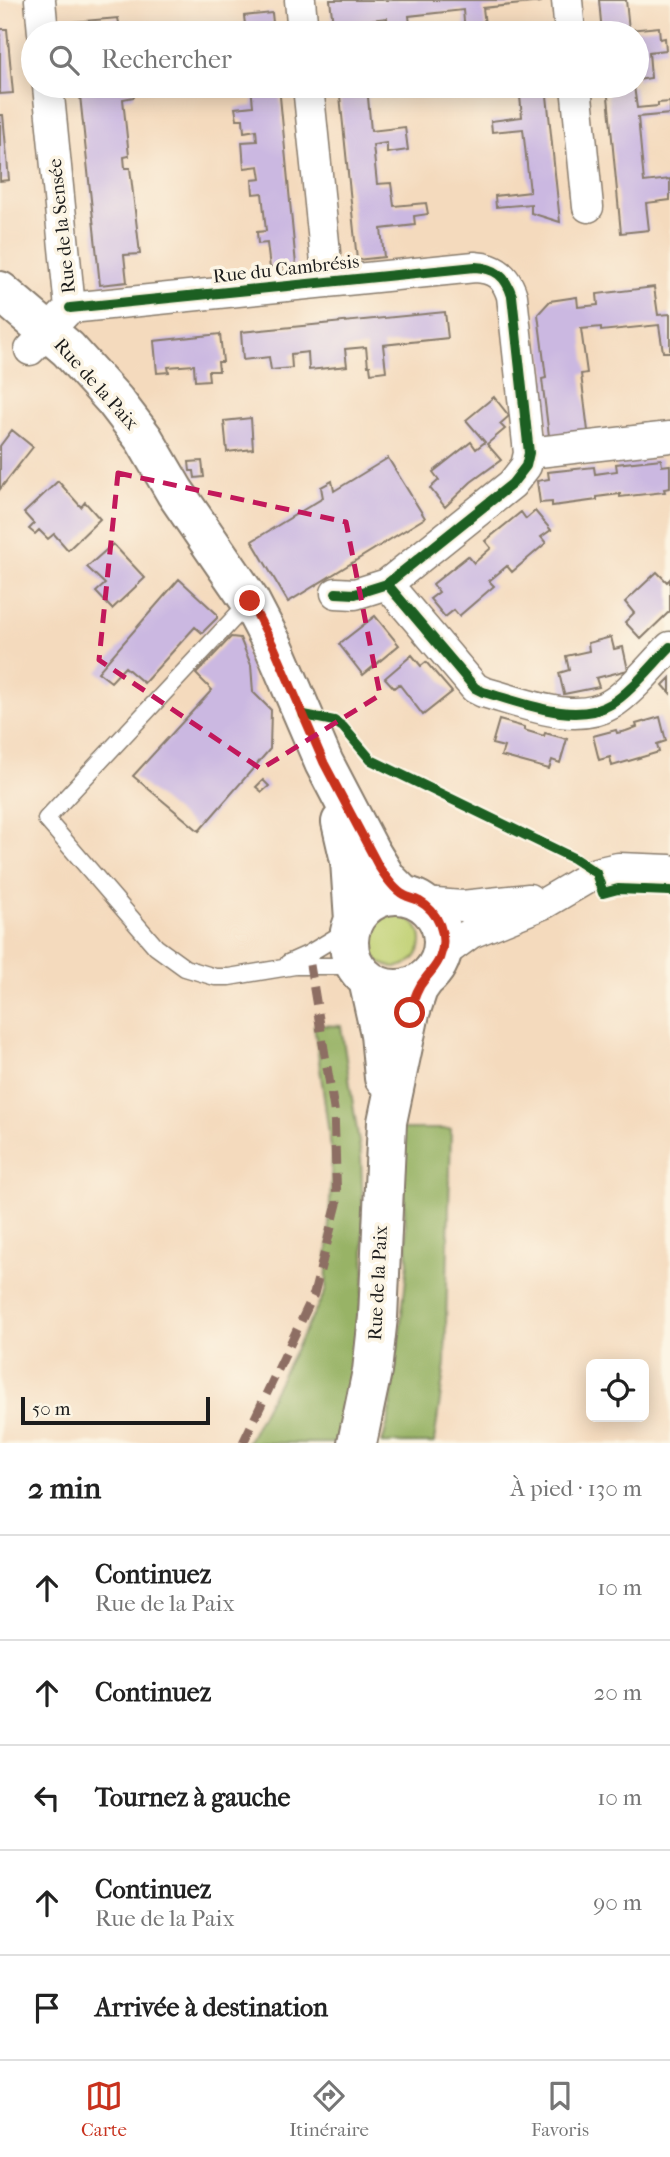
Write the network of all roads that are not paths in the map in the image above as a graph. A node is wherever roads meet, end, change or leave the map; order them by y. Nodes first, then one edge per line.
1 (40, 0) edge
2 (300, 0) edge
3 (567, 0) edge
4 (42, 21) edge
5 (302, 21) edge
6 (569, 21) edge
7 (48, 98) edge
8 (309, 98) edge
9 (577, 98) edge
10 (588, 207) dead end
11 (328, 282) junction
12 (0, 290) edge
13 (0, 323) edge
14 (49, 330) junction
15 (670, 437) edge
16 (529, 453) junction
17 (387, 584) junction
18 (336, 593) dead end
19 (250, 601) junction
20 (670, 647) edge
21 (324, 763) junction
22 (670, 870) edge
23 (572, 886) junction
24 (413, 899) junction
25 (352, 924) junction
26 (433, 967) junction
27 (273, 969) junction
28 (364, 975) junction
29 (387, 1122) junction
30 (357, 1443) edge

1 - 4 street
2 - 5 street
3 - 6 street
7 - 14 street, Rue de la Sensée
8 - 11 street
9 - 10 street
11 - 14 street, Rue du Cambrésis
11 - 16 street, Rue du Cambrésis
12 - 14 main road, Rue de la Paix
13 - 14 main road, Rue de la Paix
14 - 19 main road, Rue de la Paix
15 - 16 street
16 - 17 street
17 - 18 street
17 - 20 street
19 - 21 main road, Rue de la Paix
19 - 27 lane
21 - 24 main road, Rue de la Paix
21 - 25 main road, Rue de la Paix
22 - 23 street
23 - 24 street
23 - 26 street
24 - 25 main road
24 - 26 main road
25 - 27 lane
25 - 28 main road
26 - 28 main road
26 - 29 main road, Rue de la Paix
27 - 28 lane
28 - 29 main road, Rue de la Paix
29 - 30 main road, Rue de la Paix

